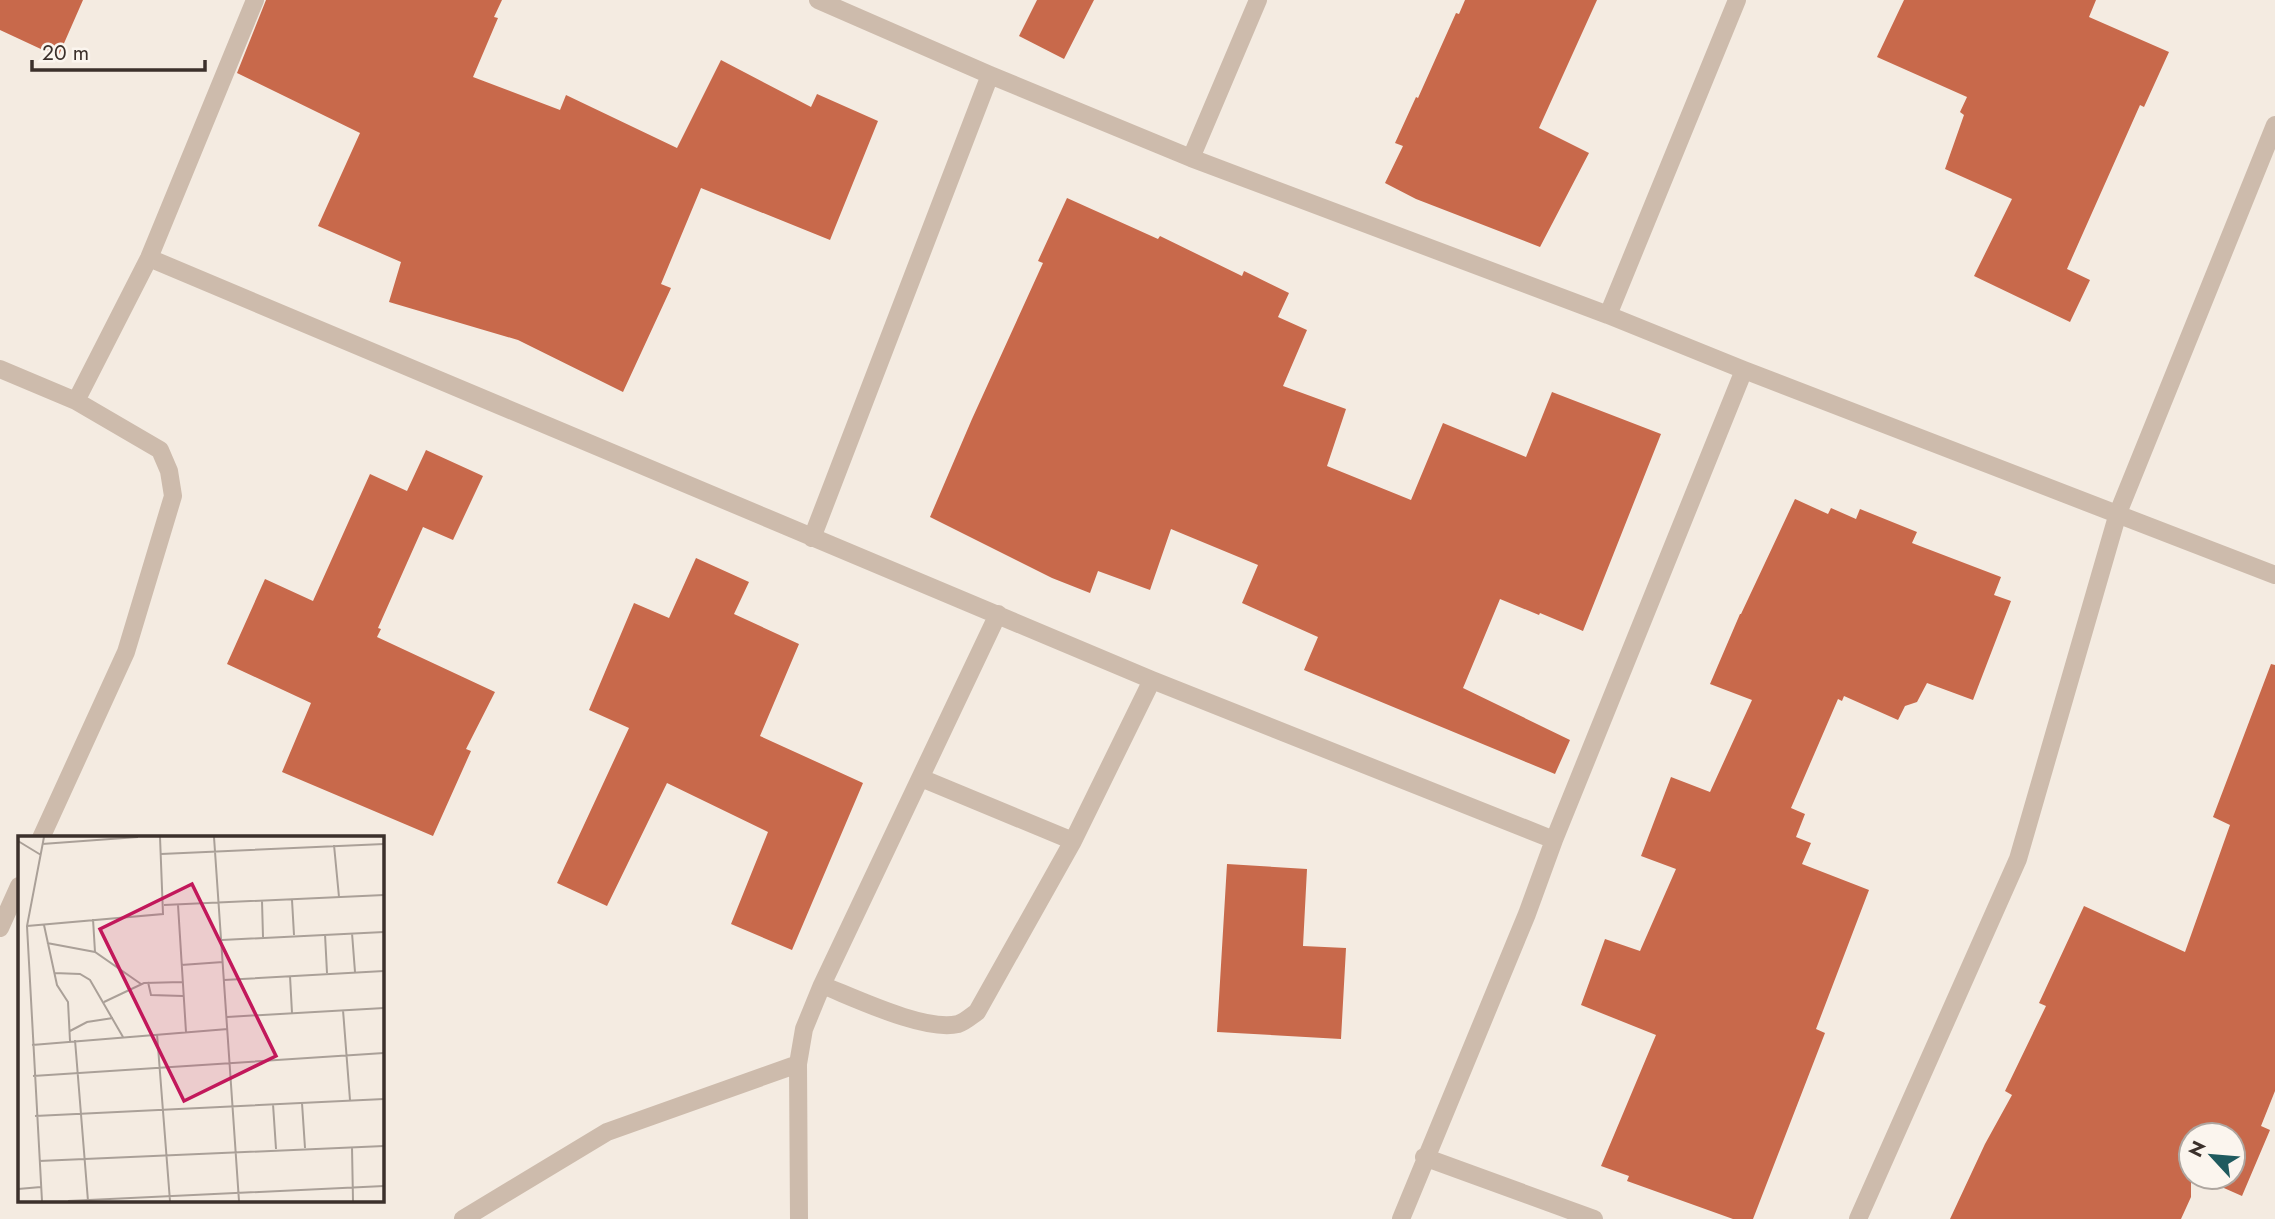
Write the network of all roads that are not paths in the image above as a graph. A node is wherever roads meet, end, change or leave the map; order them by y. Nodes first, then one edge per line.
1 (255, 0) edge
2 (818, 0) edge
3 (1258, 0) edge
4 (1737, 0) edge
5 (990, 75) junction
6 (2275, 125) edge
7 (1191, 158) junction
8 (149, 258) junction
9 (1608, 315) junction
10 (0, 369) edge
11 (1744, 370) junction
12 (76, 401) junction
13 (2118, 513) junction
14 (812, 538) junction
15 (2275, 575) edge
16 (998, 614) junction
17 (1152, 680) junction
18 (921, 778) junction
19 (42, 836) edge
20 (1553, 840) junction
21 (1073, 841) junction
22 (18, 888) edge
23 (0, 928) edge
24 (822, 985) junction
25 (798, 1064) junction
26 (1424, 1157) junction
27 (463, 1219) edge
28 (799, 1219) edge
29 (1401, 1219) edge
30 (1594, 1219) edge
31 (1858, 1219) edge

1 - 8 street
2 - 5 street
3 - 7 street
4 - 9 street
5 - 7 street
5 - 14 street
6 - 13 street
7 - 9 street
8 - 12 street
8 - 14 street
9 - 11 street
10 - 12 street
11 - 13 street
11 - 20 street
12 - 19 street
13 - 15 street
13 - 31 street
14 - 16 street
16 - 17 street
16 - 18 street
17 - 20 street
17 - 21 street
18 - 21 street
18 - 24 street
20 - 26 street
21 - 24 street
22 - 23 street
24 - 25 street
25 - 27 street
25 - 28 street
26 - 29 street
26 - 30 street

